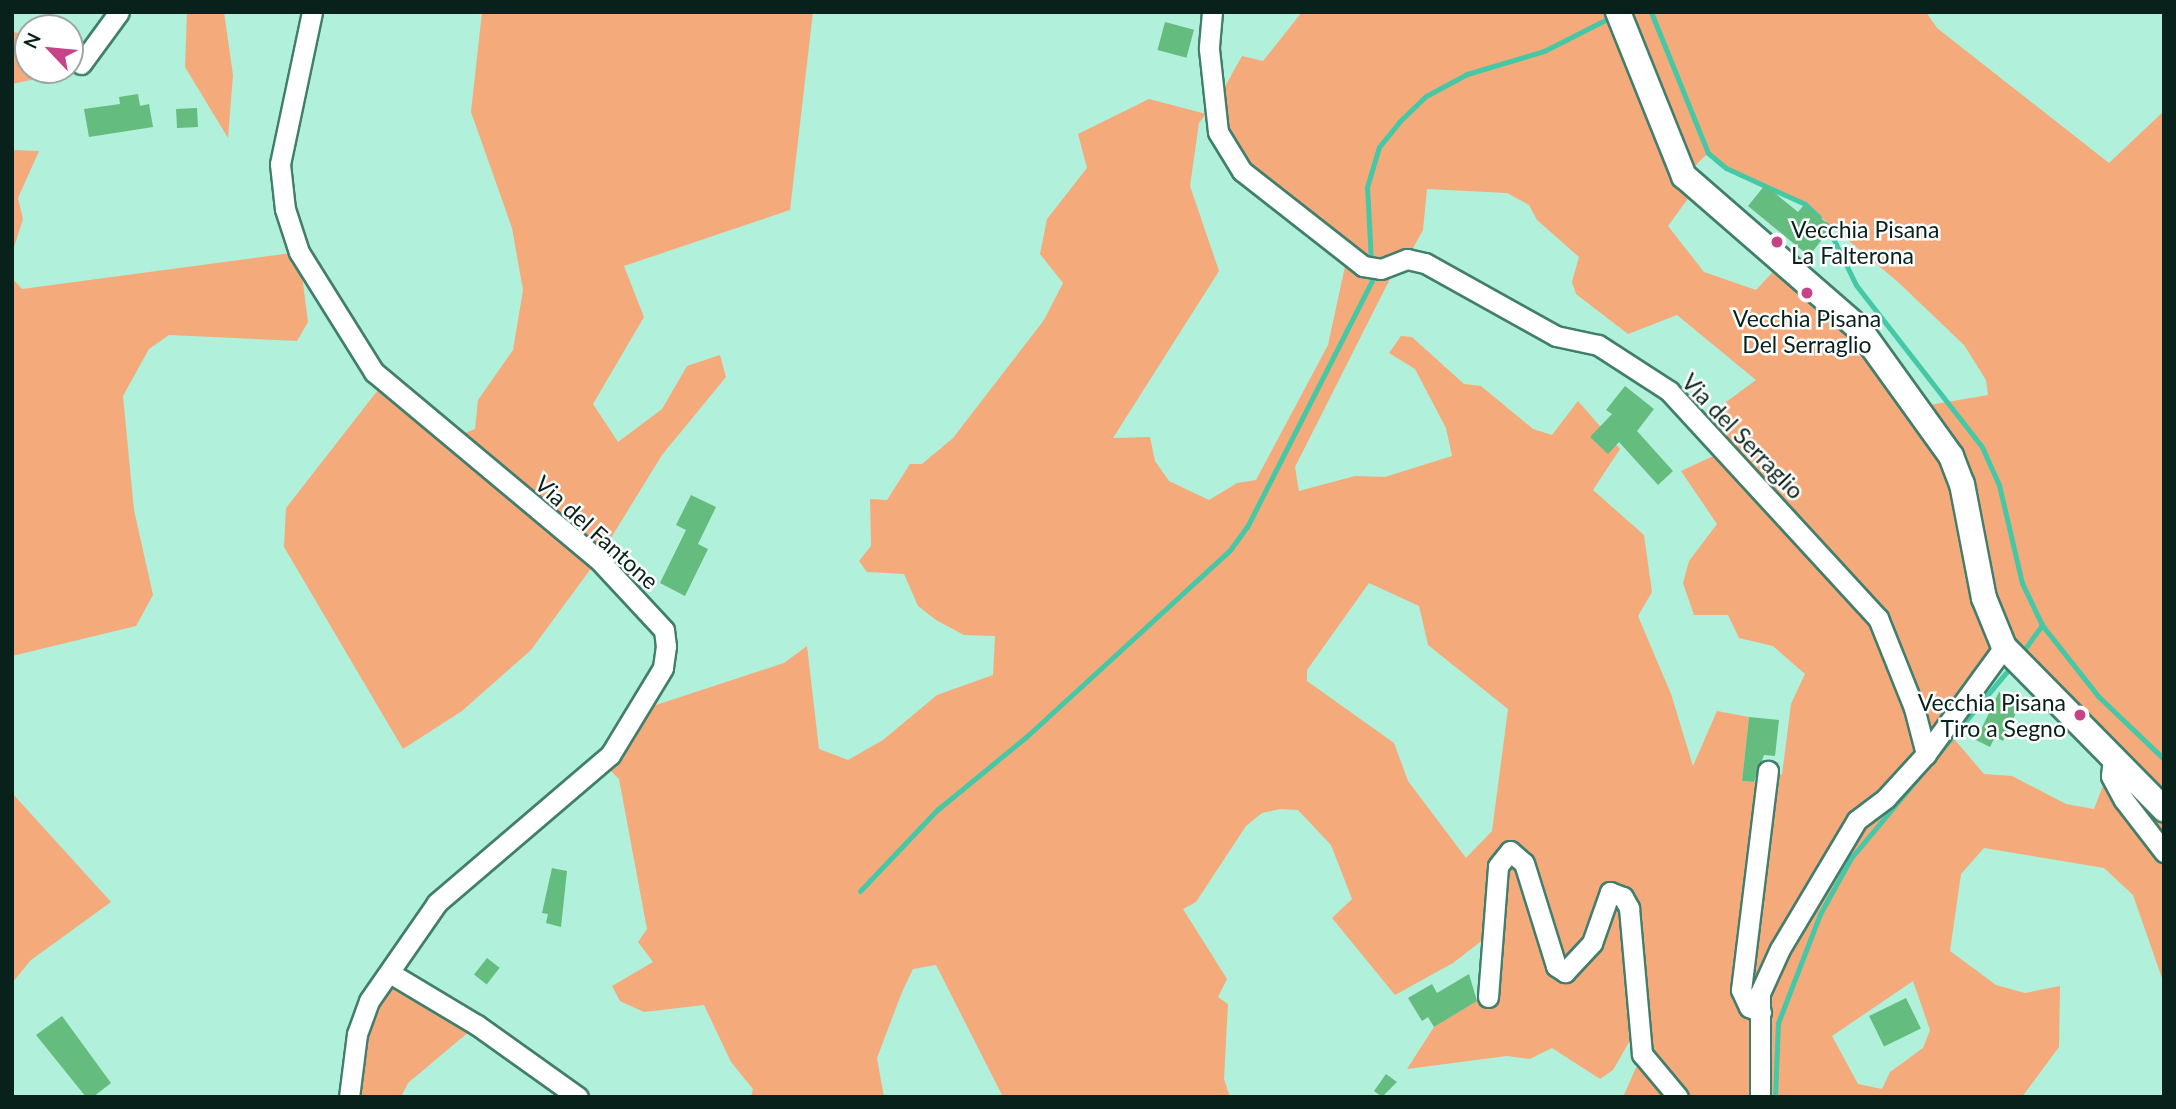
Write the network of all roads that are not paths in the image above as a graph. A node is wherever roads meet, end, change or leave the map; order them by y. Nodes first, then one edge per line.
1 (119, 12) edge
2 (312, 12) edge
3 (1212, 12) edge
4 (1618, 12) edge
5 (84, 59) edge
6 (2004, 647) junction
7 (1926, 754) junction
8 (2113, 759) junction
9 (1768, 771) dead end
10 (2164, 809) edge
11 (2164, 852) edge
12 (390, 973) junction
13 (1488, 997) dead end
14 (1761, 1012) junction
15 (349, 1097) edge
16 (578, 1097) edge
17 (1678, 1097) edge
18 (1760, 1097) edge

1 - 5 street
2 - 12 street, Via del Fantone
3 - 7 street, Via del Serraglio
4 - 6 main road
6 - 7 street
6 - 8 main road
7 - 14 street
8 - 10 main road
8 - 11 street
9 - 14 street
12 - 15 street, Via del Fantone
12 - 16 street
13 - 17 street
14 - 18 street

